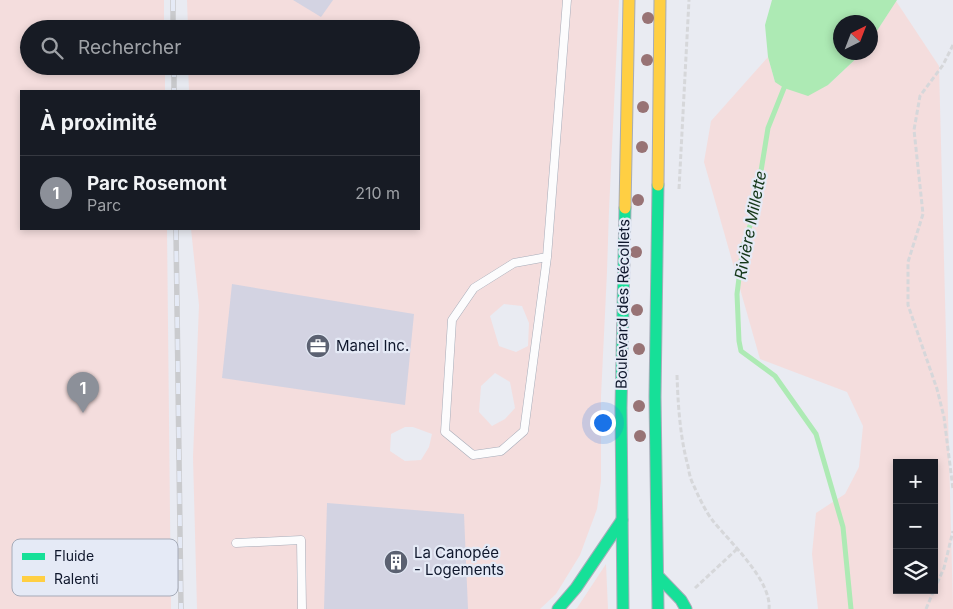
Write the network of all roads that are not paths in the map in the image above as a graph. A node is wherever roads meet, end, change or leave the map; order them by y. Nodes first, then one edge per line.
1 (566, 0) edge
2 (629, 0) edge
3 (660, 0) edge
4 (547, 256) junction
5 (622, 520) junction
6 (236, 542) dead end
7 (658, 576) junction
8 (302, 609) edge
9 (558, 609) edge
10 (624, 609) edge
11 (658, 609) edge
12 (686, 609) edge

1 - 4 lane
2 - 5 main road, Boulevard des Récollets
3 - 7 main road
4 - 4 lane
5 - 9 main road
5 - 10 main road, Boulevard des Récollets
6 - 8 lane
7 - 11 main road
7 - 12 main road

